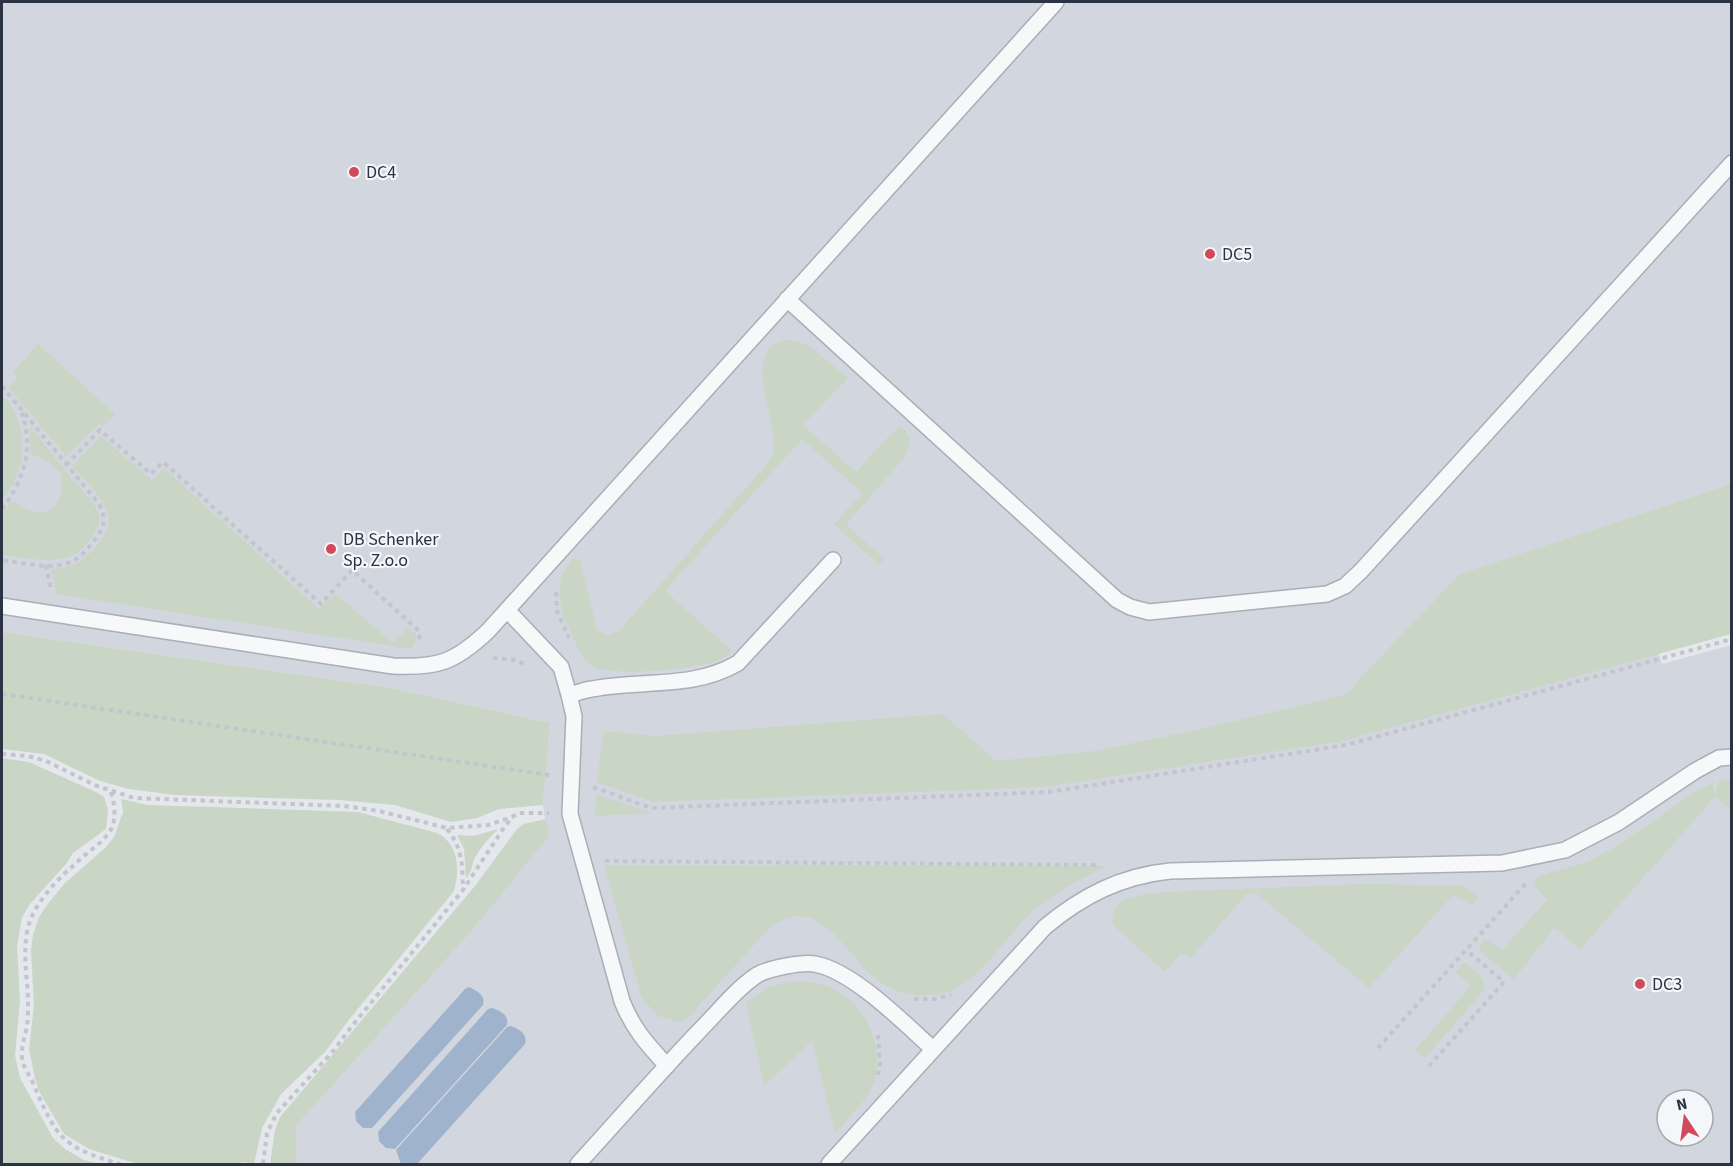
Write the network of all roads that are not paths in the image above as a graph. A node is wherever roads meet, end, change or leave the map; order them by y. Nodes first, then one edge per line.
1 (1056, 2) edge
2 (1731, 163) edge
3 (787, 299) junction
4 (833, 560) dead end
5 (2, 606) edge
6 (507, 610) junction
7 (569, 695) junction
8 (1731, 757) edge
9 (933, 1049) junction
10 (667, 1066) junction
11 (578, 1164) edge
12 (829, 1164) edge

1 - 3 lane
2 - 3 lane
3 - 6 lane
4 - 7 lane
5 - 6 lane
6 - 7 lane
7 - 10 lane
8 - 9 lane
9 - 10 lane
9 - 12 lane
10 - 11 lane

